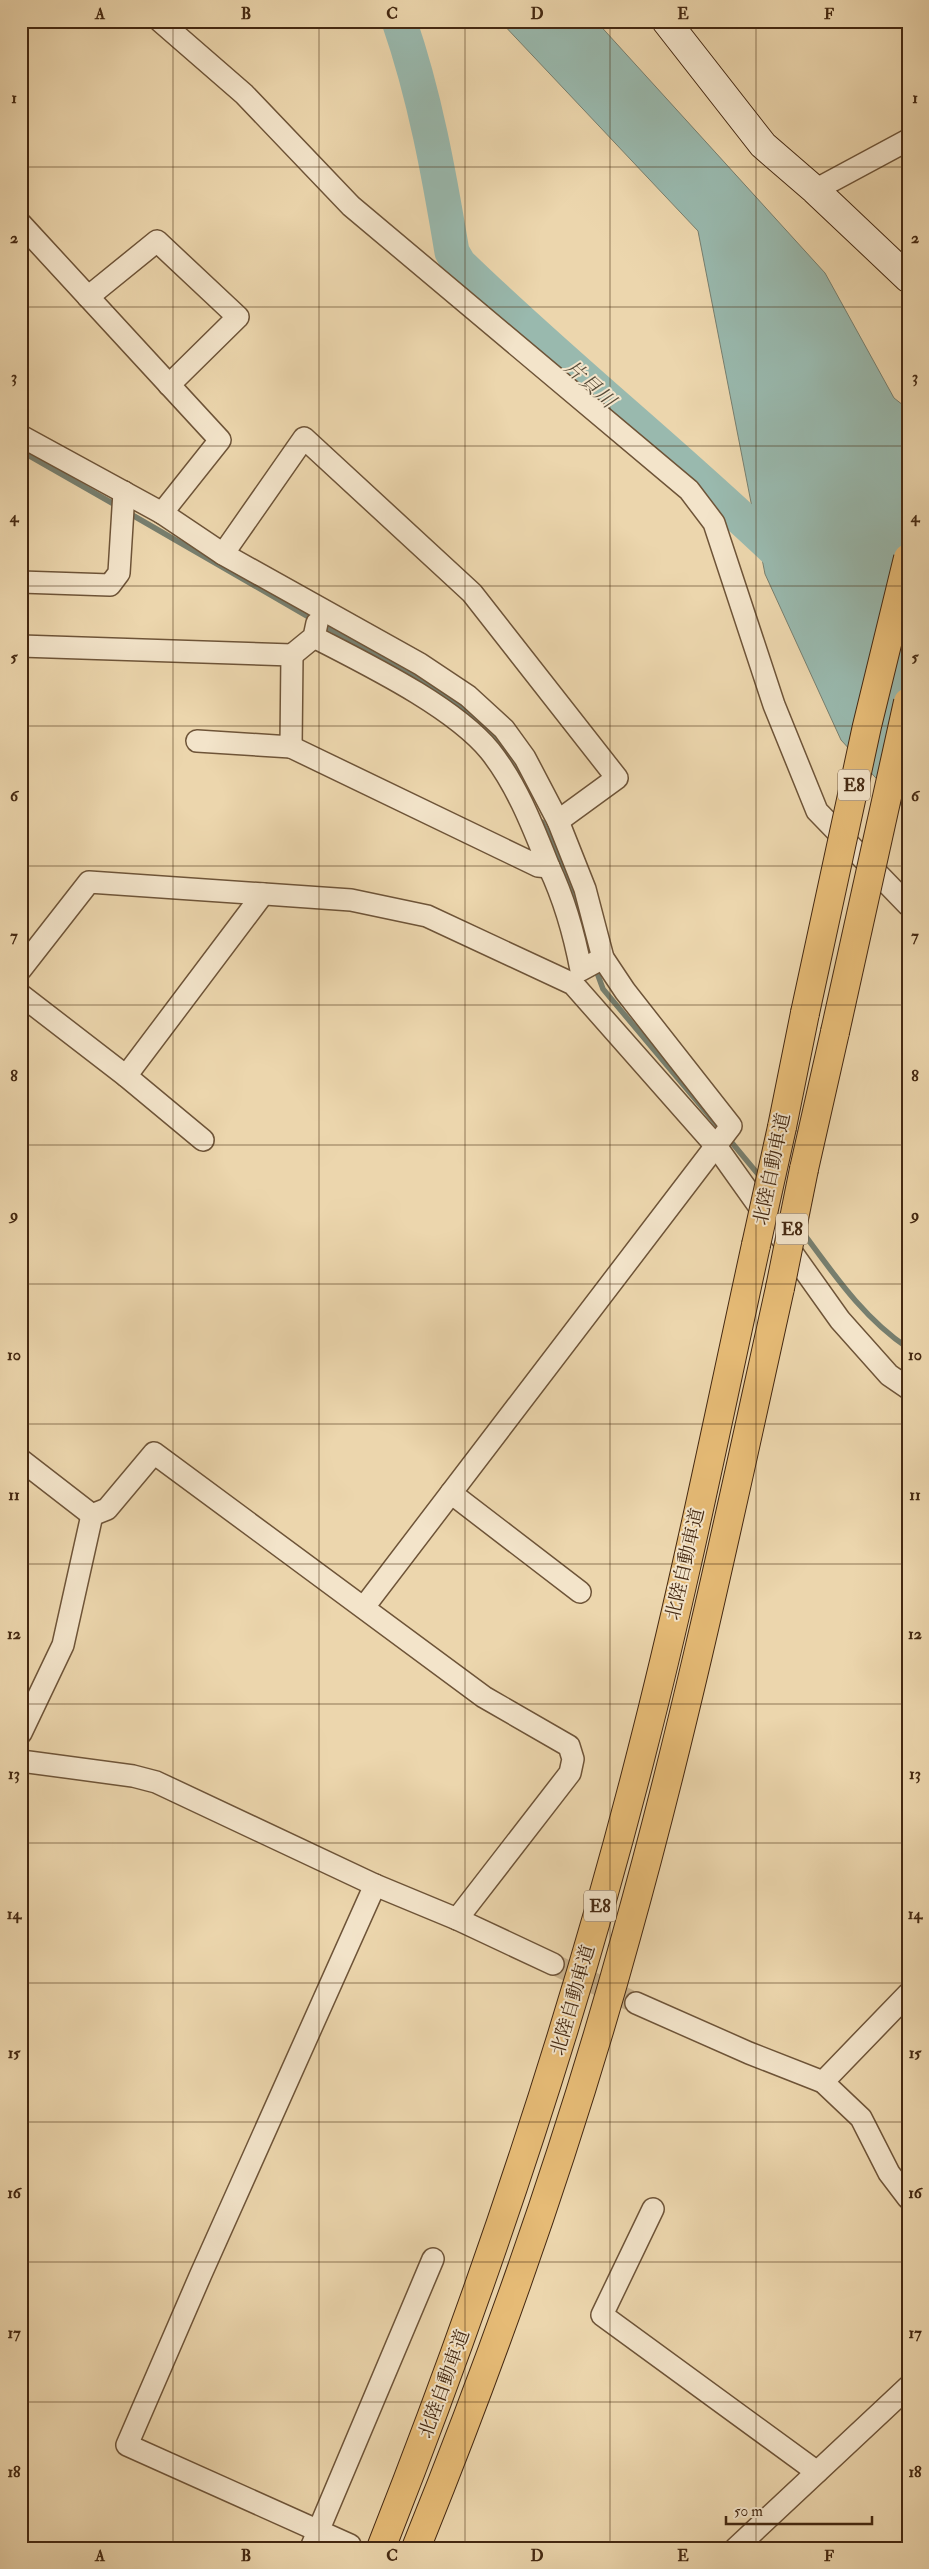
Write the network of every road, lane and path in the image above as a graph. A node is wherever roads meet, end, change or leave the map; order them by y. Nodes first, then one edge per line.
1 (160, 21) edge
2 (666, 21) edge
3 (908, 140) edge
4 (815, 190) junction
5 (21, 224) edge
6 (908, 278) edge
7 (88, 297) junction
8 (169, 385) junction
9 (21, 436) edge
10 (124, 492) junction
11 (162, 512) junction
12 (223, 554) junction
13 (908, 558) edge
14 (21, 582) edge
15 (319, 608) junction
16 (314, 637) junction
17 (21, 646) edge
18 (292, 655) junction
19 (908, 702) edge
20 (197, 741) dead end
21 (291, 747) junction
22 (558, 821) junction
23 (549, 867) junction
24 (263, 894) junction
25 (908, 906) edge
26 (603, 958) junction
27 (21, 969) edge
28 (577, 977) junction
29 (21, 995) edge
30 (126, 1076) junction
31 (203, 1140) dead end
32 (716, 1146) junction
33 (908, 1388) edge
34 (21, 1460) edge
35 (451, 1493) junction
36 (92, 1515) junction
37 (580, 1592) dead end
38 (364, 1607) junction
39 (21, 1733) edge
40 (21, 1761) edge
41 (376, 1885) junction
42 (457, 1919) junction
43 (553, 1964) tunnel mouth
44 (908, 1994) edge
45 (636, 2003) tunnel mouth
46 (824, 2082) junction
47 (908, 2198) edge
48 (653, 2210) dead end
49 (433, 2259) dead end
50 (908, 2387) edge
51 (817, 2472) junction
52 (314, 2540) edge
53 (350, 2545) dead end
54 (381, 2548) edge
55 (416, 2548) edge
56 (736, 2548) edge

1 - 25 street
2 - 4 main road
3 - 4 street
4 - 6 main road
5 - 7 street
7 - 8 street
7 - 8 street
8 - 11 street
9 - 10 street
10 - 11 street
10 - 14 street
11 - 12 street
12 - 15 street
12 - 22 street
13 - 54 highway, 北陸自動車道 / E8, bridge
15 - 16 street
15 - 22 street
16 - 18 street
16 - 23 street
17 - 18 street
18 - 21 street
19 - 55 highway, 北陸自動車道 / E8, bridge
20 - 21 street
21 - 23 street
22 - 26 street
23 - 28 street
24 - 27 street
24 - 28 street
24 - 30 street
26 - 28 street
26 - 32 street
28 - 32 street
29 - 30 street
30 - 31 street
32 - 33 street
32 - 35 street
34 - 36 street
35 - 37 street
35 - 38 street
36 - 38 street
36 - 39 street
38 - 42 street
40 - 41 street
41 - 42 street
41 - 52 street
42 - 43 street
44 - 46 street
45 - 46 street
46 - 47 street
48 - 51 street
49 - 52 street
50 - 51 street
51 - 56 street
52 - 53 street

